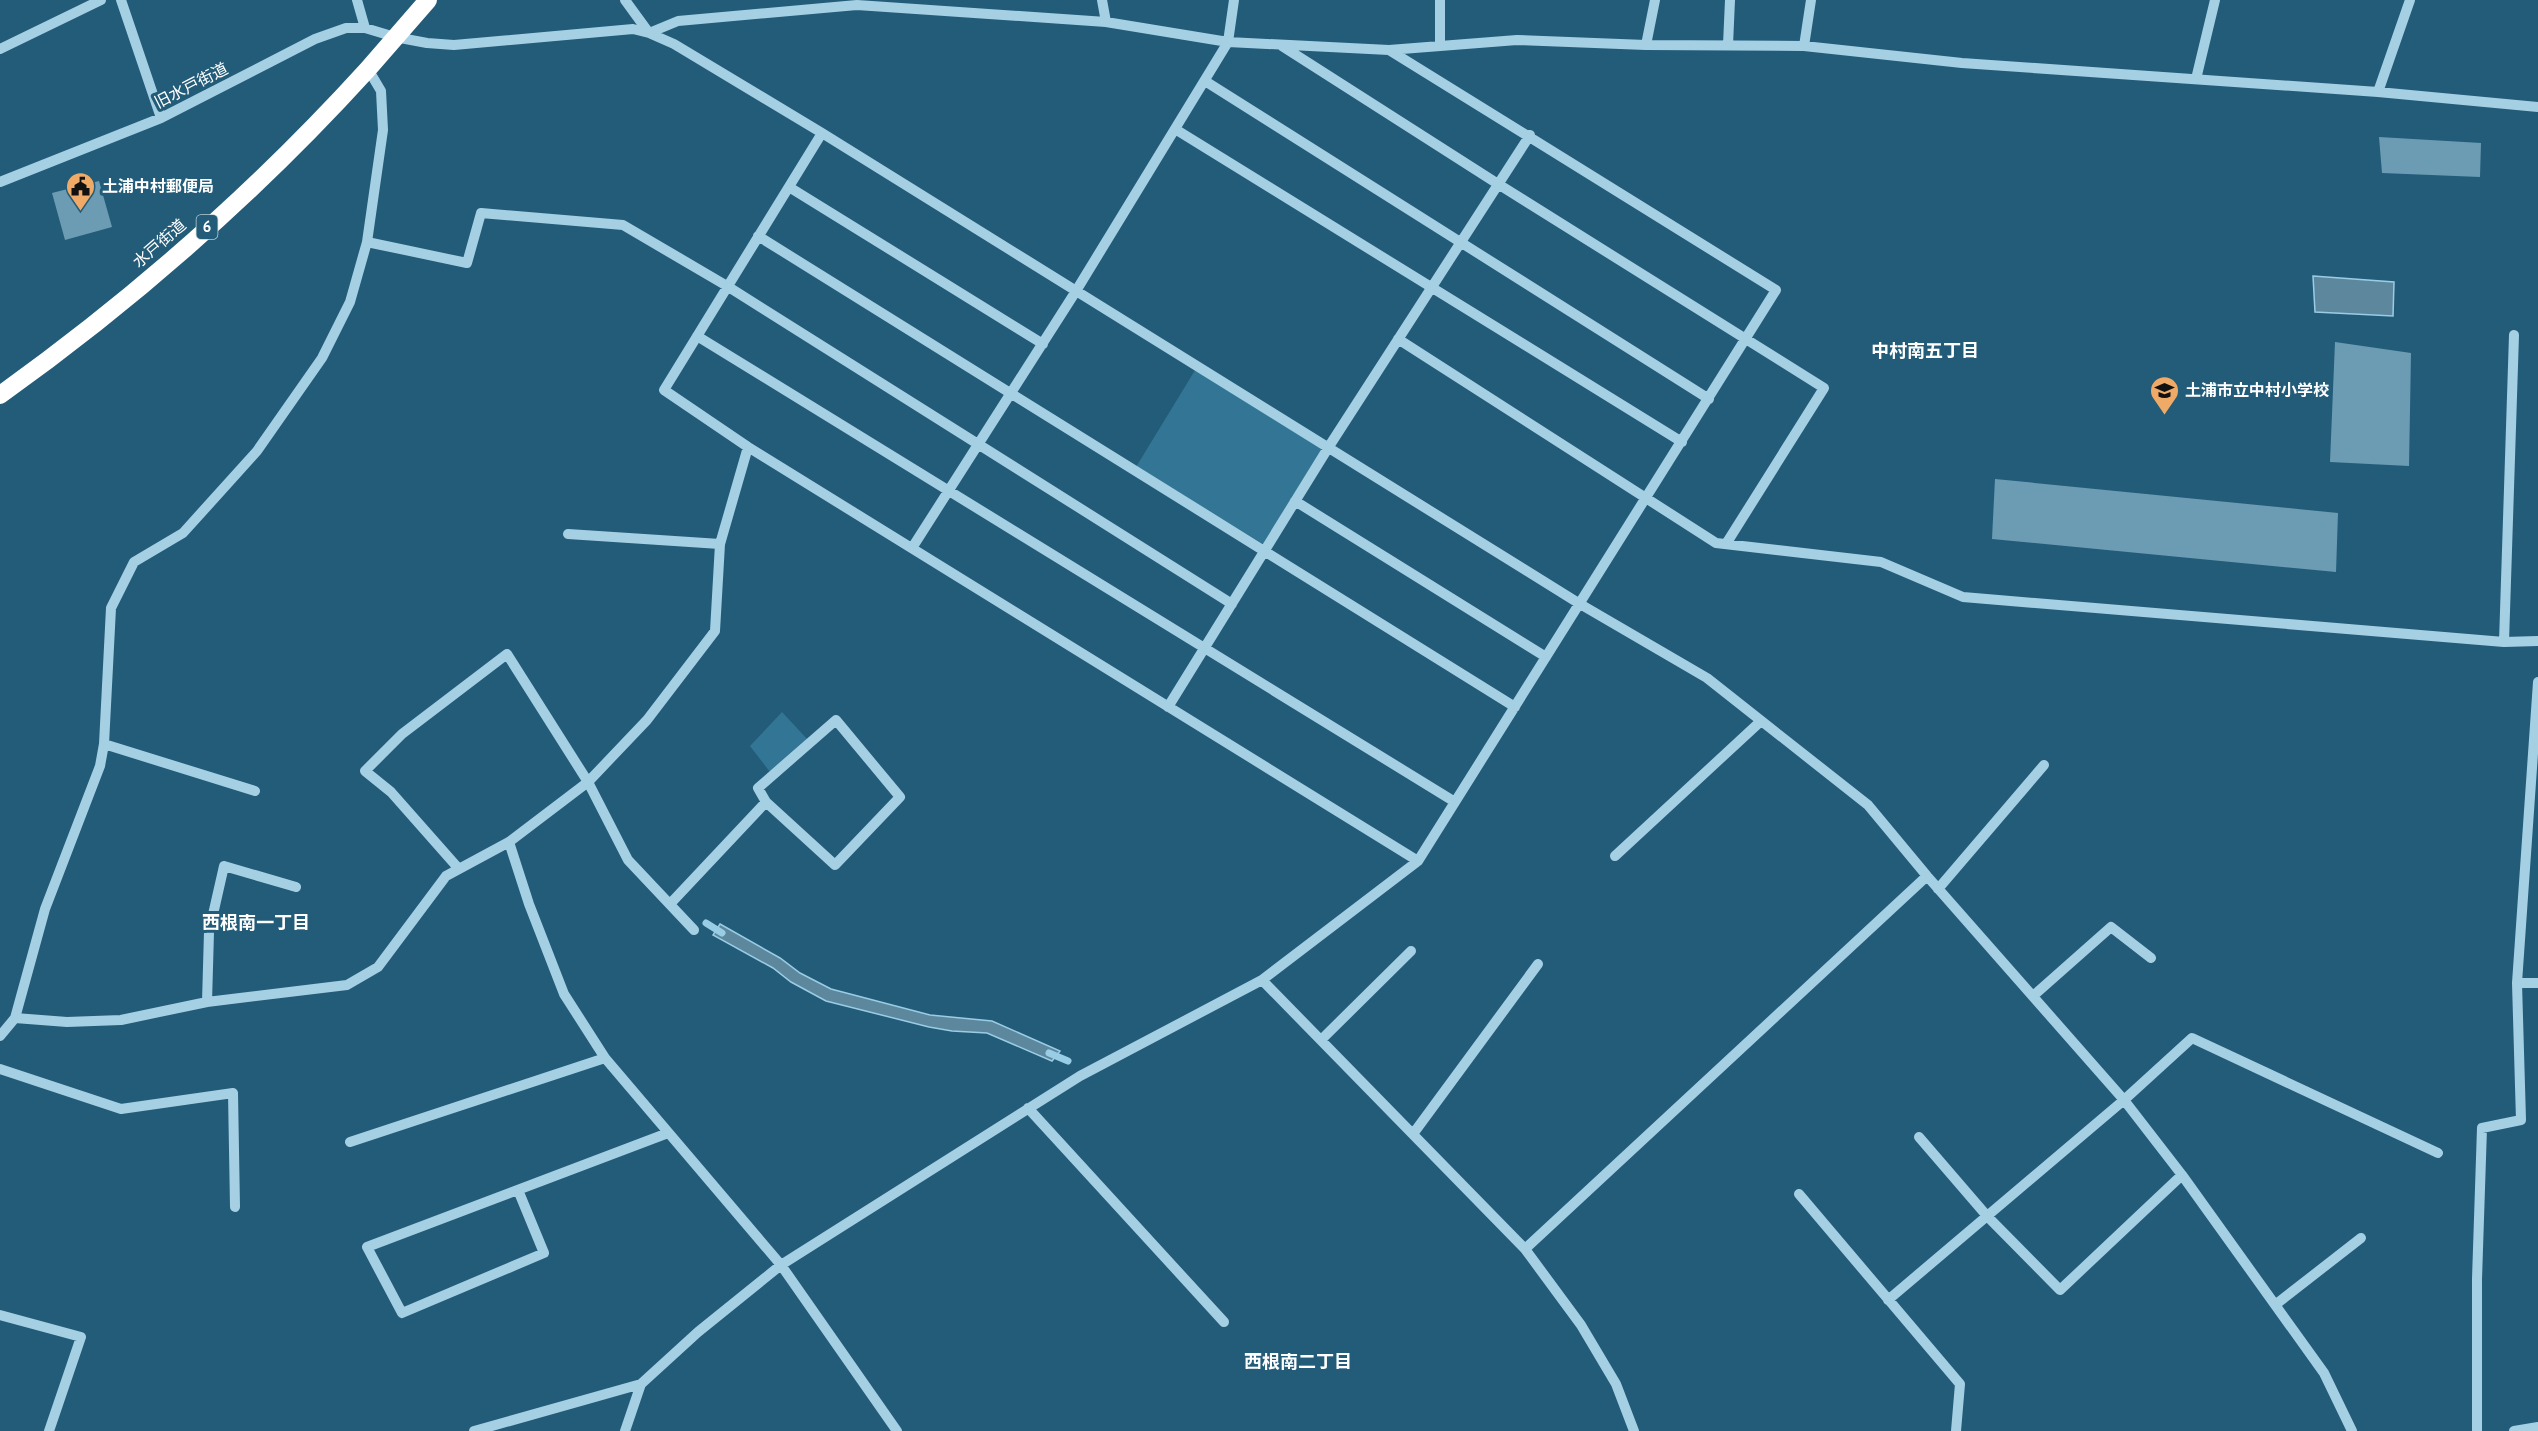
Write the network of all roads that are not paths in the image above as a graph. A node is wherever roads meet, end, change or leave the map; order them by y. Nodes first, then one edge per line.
1 (101, 0) edge
2 (121, 0) edge
3 (357, 0) edge
4 (428, 0) edge
5 (625, 0) edge
6 (1102, 0) edge
7 (1234, 0) edge
8 (1440, 0) edge
9 (1655, 0) edge
10 (1730, 0) edge
11 (1811, 0) edge
12 (2215, 0) edge
13 (2410, 0) edge
14 (1106, 22) junction
15 (365, 28) junction
16 (649, 33) junction
17 (395, 37) junction
18 (1228, 42) junction
19 (1281, 45) junction
20 (1440, 45) junction
21 (1646, 45) junction
22 (1728, 45) junction
23 (1804, 46) junction
24 (0, 49) edge
25 (1389, 50) junction
26 (368, 69) junction
27 (2196, 79) junction
28 (1205, 81) junction
29 (2378, 92) junction
30 (2538, 107) edge
31 (161, 118) junction
32 (1175, 129) junction
33 (822, 133) junction
34 (1530, 135) junction
35 (0, 182) edge
36 (1498, 184) junction
37 (789, 187) junction
38 (758, 236) junction
39 (367, 242) junction
40 (1461, 243) junction
41 (727, 286) junction
42 (1432, 288) junction
43 (1076, 291) junction
44 (2514, 335) dead end
45 (697, 336) junction
46 (1398, 339) junction
47 (1746, 339) junction
48 (1043, 344) junction
49 (1010, 394) junction
50 (0, 395) edge
51 (1709, 399) junction
52 (1682, 442) junction
53 (978, 444) junction
54 (748, 447) junction
55 (1328, 448) junction
56 (948, 491) junction
57 (1648, 497) junction
58 (1295, 501) junction
59 (568, 534) dead end
60 (720, 544) junction
61 (1726, 544) junction
62 (912, 548) junction
63 (1265, 550) junction
64 (1232, 604) junction
65 (1580, 604) junction
66 (2538, 640) edge
67 (2504, 642) junction
68 (1205, 648) junction
69 (1546, 657) junction
70 (2538, 682) edge
71 (1168, 707) junction
72 (1515, 707) junction
73 (1761, 721) junction
74 (104, 744) junction
75 (2044, 765) dead end
76 (588, 782) junction
77 (255, 791) dead end
78 (766, 802) junction
79 (1455, 802) junction
80 (509, 842) junction
81 (1615, 856) dead end
82 (1418, 861) junction
83 (459, 869) junction
84 (1927, 876) junction
85 (296, 887) dead end
86 (1938, 889) junction
87 (670, 904) junction
88 (694, 930) dead end
89 (1412, 951) dead end
90 (2151, 958) dead end
91 (1538, 964) dead end
92 (1262, 980) junction
93 (2538, 983) edge
94 (2517, 984) junction
95 (2033, 996) junction
96 (207, 1002) junction
97 (15, 1018) junction
98 (0, 1036) edge
99 (1321, 1040) junction
100 (604, 1058) junction
101 (0, 1069) edge
102 (2124, 1100) junction
103 (1028, 1108) junction
104 (668, 1133) junction
105 (1413, 1134) junction
106 (1919, 1137) dead end
107 (350, 1142) dead end
108 (2438, 1153) dead end
109 (2182, 1175) junction
110 (518, 1190) junction
111 (1799, 1194) dead end
112 (235, 1207) dead end
113 (1987, 1216) junction
114 (2361, 1238) dead end
115 (1525, 1249) junction
116 (781, 1265) junction
117 (1888, 1300) junction
118 (2275, 1305) junction
119 (0, 1315) edge
120 (1224, 1322) dead end
121 (640, 1384) junction
122 (2538, 1427) edge
123 (49, 1431) edge
124 (474, 1431) edge
125 (625, 1431) edge
126 (897, 1431) edge
127 (1634, 1431) edge
128 (1956, 1431) edge
129 (2352, 1431) edge
130 (2477, 1431) edge
131 (2514, 1431) edge

1 - 24 street
2 - 31 street
3 - 15 street
4 - 17 highway, 水戸街道 / 6
5 - 16 street
6 - 14 street
7 - 18 street
8 - 20 street
9 - 21 street
10 - 22 street
11 - 23 street
12 - 27 street
13 - 29 street
14 - 16 street
14 - 18 street
15 - 17 street, 旧水戸街道
15 - 31 street, 旧水戸街道
16 - 17 street, 旧水戸街道
16 - 33 street
17 - 26 highway, 水戸街道 / 6
18 - 19 street
18 - 28 street
19 - 25 street
19 - 36 street
20 - 21 street
20 - 25 street
21 - 22 street
22 - 23 street
23 - 27 street
25 - 34 street
26 - 39 street
26 - 50 highway, 水戸街道 / 6
27 - 29 street
28 - 32 street
28 - 40 street
29 - 30 street
31 - 35 street, 旧水戸街道
32 - 42 street
32 - 43 street
33 - 37 street
33 - 43 street
34 - 36 street
34 - 47 street
36 - 40 street
36 - 47 street
37 - 38 street
37 - 48 street
38 - 41 street
38 - 49 street
39 - 41 street
39 - 74 street
40 - 42 street
40 - 51 street
41 - 45 street
41 - 53 street
42 - 46 street
42 - 52 street
43 - 48 street
43 - 55 street
44 - 67 street
45 - 54 street
45 - 56 street
46 - 55 street
46 - 57 street
47 - 51 street
47 - 61 street
48 - 49 street
49 - 53 street
49 - 63 street
51 - 52 street
52 - 57 street
53 - 56 street
53 - 64 street
54 - 60 street
54 - 62 street
55 - 58 street
55 - 65 street
56 - 62 street
56 - 68 street
57 - 61 street
57 - 65 street
58 - 63 street
58 - 69 street
59 - 60 street
60 - 76 street
61 - 67 street
62 - 71 street
63 - 64 street
63 - 72 street
64 - 68 street
65 - 69 street
65 - 73 street
66 - 67 street
68 - 71 street
68 - 79 street
69 - 72 street
70 - 94 street
71 - 82 street
72 - 79 street
73 - 81 street
73 - 84 street
74 - 77 street
74 - 97 street
75 - 86 street
76 - 80 street
76 - 83 street
76 - 87 street
78 - 78 street
78 - 87 street
79 - 82 street
80 - 83 street
80 - 100 street
82 - 92 street
83 - 96 street
84 - 86 street
84 - 115 street
85 - 96 street
86 - 95 street
87 - 88 street
89 - 99 street
90 - 95 street
91 - 105 street
92 - 99 street
92 - 103 street
93 - 94 street
94 - 130 street
95 - 102 street
96 - 97 street
97 - 98 street
99 - 105 street
100 - 104 street
100 - 107 street
101 - 112 street
102 - 108 street
102 - 109 street
102 - 113 street
103 - 116 street
103 - 120 street
104 - 110 street
104 - 116 street
105 - 115 street
106 - 113 street
109 - 113 street
109 - 118 street
110 - 110 street
111 - 117 street
113 - 117 street
114 - 118 street
115 - 127 street
116 - 121 street
116 - 126 street
117 - 128 street
118 - 129 street
119 - 123 street
121 - 124 street
121 - 125 street
122 - 131 street

